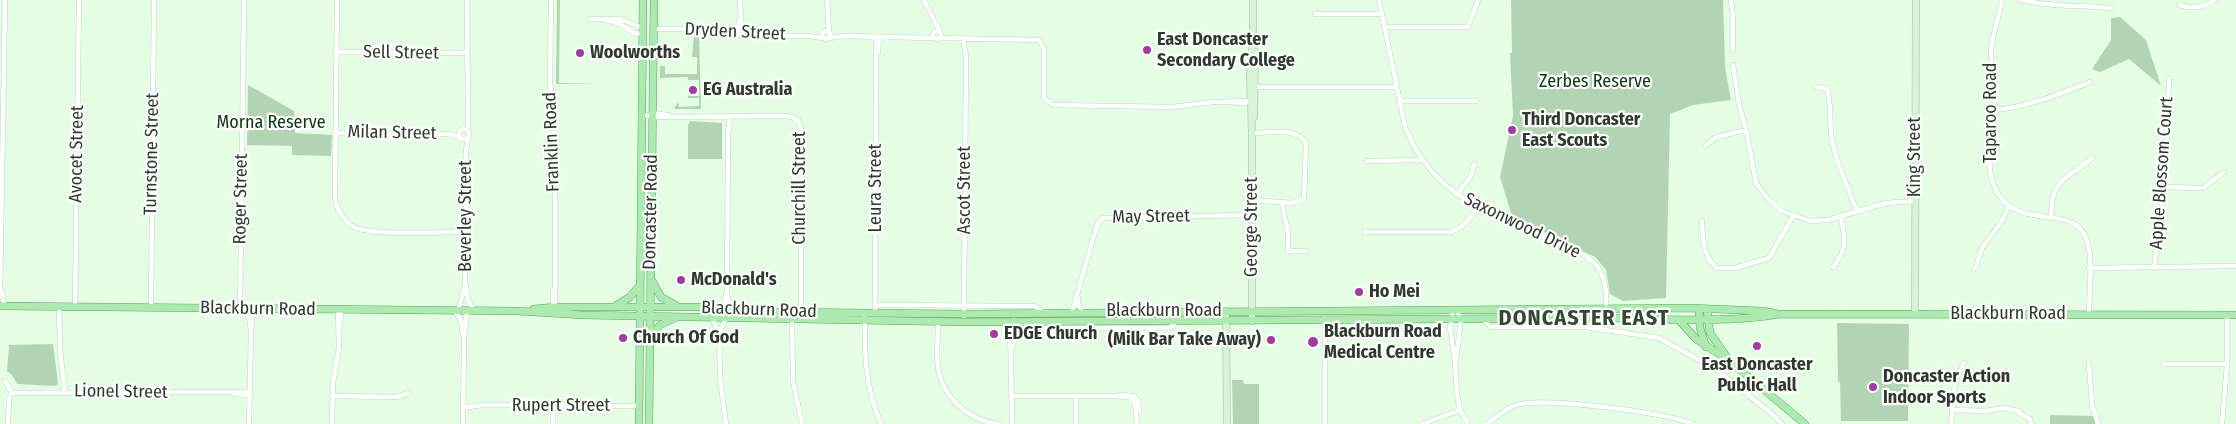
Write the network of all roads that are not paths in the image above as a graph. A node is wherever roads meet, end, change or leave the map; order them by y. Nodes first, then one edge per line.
1 (5, 0) edge
2 (78, 0) edge
3 (154, 0) edge
4 (244, 0) edge
5 (337, 0) edge
6 (467, 0) edge
7 (551, 0) edge
8 (643, 0) edge
9 (654, 0) edge
10 (740, 0) edge
11 (826, 0) edge
12 (924, 0) edge
13 (1253, 0) edge
14 (1378, 0) edge
15 (1478, 0) edge
16 (1731, 0) edge
17 (1916, 0) edge
18 (2002, 0) edge
19 (2020, 0) edge
20 (2215, 0) edge
21 (2179, 4) dead end
22 (2111, 8) dead end
23 (1315, 14) dead end
24 (1381, 14) junction
25 (590, 18) dead end
26 (614, 18) junction
27 (601, 19) junction
28 (614, 23) junction
29 (1384, 27) junction
30 (657, 29) junction
31 (643, 31) junction
32 (826, 34) junction
33 (937, 34) junction
34 (739, 35) junction
35 (877, 37) junction
36 (966, 38) junction
37 (1733, 50) dead end
38 (336, 52) junction
39 (466, 53) junction
40 (1733, 65) dead end
41 (2169, 79) dead end
42 (2090, 82) dead end
43 (1396, 86) junction
44 (1816, 86) dead end
45 (1254, 87) junction
46 (1476, 100) dead end
47 (1399, 101) junction
48 (1252, 102) junction
49 (1995, 110) junction
50 (644, 115) junction
51 (653, 115) junction
52 (728, 116) junction
53 (466, 119) junction
54 (468, 130) junction
55 (1746, 130) junction
56 (336, 133) junction
57 (1252, 133) junction
58 (461, 134) junction
59 (468, 138) junction
60 (1705, 146) dead end
61 (466, 151) junction
62 (2092, 158) dead end
63 (1422, 160) junction
64 (1367, 162) dead end
65 (1474, 164) dead end
66 (2224, 172) dead end
67 (1, 181) edge
68 (2164, 187) junction
69 (1457, 195) junction
70 (1252, 200) junction
71 (1914, 201) junction
72 (1282, 203) junction
73 (2009, 206) junction
74 (1476, 208) junction
75 (1857, 211) junction
76 (1252, 215) junction
77 (1793, 216) junction
78 (1841, 217) junction
79 (2051, 218) junction
80 (1702, 221) dead end
81 (466, 232) junction
82 (1365, 232) dead end
83 (1306, 251) dead end
84 (2236, 266) edge
85 (1833, 267) dead end
86 (2089, 268) junction
87 (2154, 268) junction
88 (1976, 269) dead end
89 (650, 273) junction
90 (465, 282) junction
91 (640, 284) junction
92 (2, 289) junction
93 (0, 296) edge
94 (1078, 296) junction
95 (2, 306) edge
96 (59, 307) junction
97 (75, 307) junction
98 (614, 307) junction
99 (640, 307) junction
100 (650, 307) junction
101 (680, 307) junction
102 (151, 308) junction
103 (731, 308) junction
104 (1606, 308) junction
105 (240, 309) junction
106 (251, 309) junction
107 (554, 309) junction
108 (1699, 309) junction
109 (339, 310) junction
110 (964, 310) junction
111 (456, 311) junction
112 (470, 311) junction
113 (1226, 311) junction
114 (1325, 311) junction
115 (1455, 311) junction
116 (1043, 312) junction
117 (1072, 312) junction
118 (1082, 312) junction
119 (1252, 312) junction
120 (1408, 312) junction
121 (875, 313) junction
122 (1012, 313) junction
123 (1915, 313) junction
124 (1780, 314) junction
125 (2089, 314) junction
126 (797, 315) junction
127 (2227, 315) junction
128 (2236, 315) edge
129 (640, 316) junction
130 (651, 316) junction
131 (679, 316) junction
132 (712, 317) junction
133 (729, 317) junction
134 (865, 317) junction
135 (938, 318) junction
136 (1605, 318) junction
137 (1461, 319) junction
138 (1484, 319) junction
139 (1408, 320) junction
140 (1450, 320) junction
141 (1679, 320) junction
142 (1699, 320) junction
143 (1707, 320) junction
144 (1012, 321) junction
145 (1325, 321) junction
146 (964, 322) junction
147 (1226, 322) junction
148 (1252, 322) junction
149 (719, 333) junction
150 (651, 337) junction
151 (464, 339) junction
152 (1706, 347) junction
153 (1455, 361) junction
154 (1731, 362) junction
155 (1964, 363) dead end
156 (2089, 364) dead end
157 (2164, 364) dead end
158 (2227, 364) junction
159 (4, 381) dead end
160 (65, 392) junction
161 (12, 393) junction
162 (408, 393) dead end
163 (250, 394) junction
164 (333, 396) junction
165 (1012, 396) junction
166 (1076, 396) junction
167 (463, 405) junction
168 (554, 406) junction
169 (640, 406) junction
170 (1460, 410) junction
171 (1952, 410) junction
172 (1137, 422) edge
173 (8, 424) edge
174 (249, 424) edge
175 (332, 424) edge
176 (463, 424) edge
177 (553, 424) edge
178 (639, 424) edge
179 (649, 424) edge
180 (726, 424) edge
181 (802, 424) edge
182 (881, 424) edge
183 (999, 424) edge
184 (1012, 424) edge
185 (1076, 424) edge
186 (1227, 424) edge
187 (1325, 424) edge
188 (1422, 424) edge
189 (1468, 424) edge
190 (1487, 424) edge
191 (1693, 424) edge
192 (1782, 424) edge
193 (1805, 424) edge
194 (1951, 424) edge
195 (2031, 424) edge
196 (2098, 424) edge
197 (2222, 424) edge

1 - 67 street
2 - 97 street, Avocet Street
3 - 102 street, Turnstone Street
4 - 105 street, Roger Street
5 - 38 street
6 - 39 street
7 - 107 street, Franklin Road
8 - 31 main road, Doncaster Road
9 - 30 main road, Doncaster Road
10 - 34 street
11 - 32 street
12 - 33 street
13 - 45 main road, George Street
14 - 24 street, Saxonwood Drive
15 - 29 street
16 - 37 street
17 - 71 main road, King Street
18 - 49 street, Taparoo Road
19 - 22 street
20 - 21 street
23 - 24 street
24 - 29 street, Saxonwood Drive
25 - 27 street
26 - 27 street
26 - 28 street
26 - 31 street
27 - 28 street
28 - 31 street
29 - 43 street, Saxonwood Drive
30 - 31 main road
30 - 34 street, Dryden Street
30 - 51 main road, Doncaster Road
31 - 50 main road, Doncaster Road
32 - 34 street, Dryden Street
32 - 35 street, Dryden Street
33 - 35 street, Dryden Street
33 - 36 street, Dryden Street
35 - 121 street, Leura Street
36 - 48 street, Dryden Street
36 - 110 street, Ascot Street
38 - 39 street, Sell Street
38 - 56 street
39 - 53 street
40 - 55 street
41 - 68 street, Apple Blossom Court
42 - 49 street
43 - 45 street
43 - 47 street, Saxonwood Drive
44 - 75 street
45 - 48 main road, George Street
46 - 47 street
47 - 63 street, Saxonwood Drive
48 - 57 main road, George Street
49 - 73 street, Taparoo Road
50 - 51 street, Churchill Street
50 - 91 main road, Doncaster Road
51 - 52 street, Churchill Street
51 - 89 main road, Doncaster Road
52 - 103 street
52 - 126 street, Churchill Street
53 - 54 street
53 - 58 street
54 - 58 street
54 - 59 street, Beverley Street
55 - 60 street
55 - 77 street
56 - 58 street, Milan Street
56 - 81 street
57 - 70 main road, George Street
57 - 72 street
58 - 59 street
58 - 61 street, Beverley Street
59 - 61 street, Beverley Street
61 - 81 street, Beverley Street
62 - 79 street
63 - 64 street
63 - 69 street, Saxonwood Drive
65 - 69 street
66 - 68 street
67 - 92 street
68 - 87 street, Apple Blossom Court
69 - 74 street, Saxonwood Drive
70 - 72 street
70 - 76 main road, George Street
71 - 75 street
71 - 123 main road, King Street
72 - 83 street
73 - 79 street
73 - 88 street
74 - 82 street
74 - 104 street, Saxonwood Drive
75 - 78 street
76 - 94 street, May Street
76 - 119 main road, George Street
77 - 78 street
77 - 80 street
78 - 85 street
79 - 86 street
81 - 90 street, Beverley Street
84 - 87 street
86 - 87 street
86 - 125 street
89 - 100 main road, Doncaster Road
89 - 101 main road
90 - 111 street, Beverley Street
90 - 112 street, Beverley Street
91 - 98 main road
91 - 99 main road, Doncaster Road
92 - 93 street
92 - 95 street
94 - 117 street, May Street
94 - 118 street, May Street
95 - 96 main road, Blackburn Road
96 - 97 main road, Blackburn Road
96 - 160 street
97 - 102 main road, Blackburn Road
98 - 99 main road, Blackburn Road
98 - 107 main road, Blackburn Road
99 - 100 main road, Blackburn Road
99 - 129 main road, Doncaster Road
100 - 101 main road, Blackburn Road
100 - 130 main road, Doncaster Road
101 - 103 main road, Blackburn Road
102 - 105 main road, Blackburn Road
103 - 126 main road, Blackburn Road
103 - 133 street
104 - 108 main road, Blackburn Road
104 - 115 main road, Blackburn Road
104 - 136 street, Saxonwood Drive
105 - 106 main road, Blackburn Road
106 - 109 main road, Blackburn Road
106 - 163 street
107 - 112 main road, Blackburn Road
107 - 129 main road, Blackburn Road
108 - 124 main road, Blackburn Road
108 - 142 main road
108 - 143 main road
109 - 111 main road, Blackburn Road
109 - 164 street
110 - 116 street
110 - 121 street
110 - 122 main road, Blackburn Road
110 - 135 main road, Blackburn Road
110 - 146 street, Ascot Street
111 - 112 main road, Blackburn Road
111 - 151 street, Beverley Street
112 - 151 street, Beverley Street
113 - 118 main road, Blackburn Road
113 - 119 main road, Blackburn Road
113 - 147 main road
114 - 119 main road, Blackburn Road
114 - 120 main road, Blackburn Road
114 - 145 street
115 - 120 main road, Blackburn Road
115 - 137 street
115 - 140 street
116 - 117 main road, Blackburn Road
116 - 122 main road, Blackburn Road
117 - 118 main road, Blackburn Road
119 - 148 main road, George Street
120 - 139 main road
121 - 134 main road, Blackburn Road
121 - 135 main road, Blackburn Road
122 - 144 street
123 - 124 main road, Blackburn Road
123 - 125 main road, Blackburn Road
124 - 143 main road, Blackburn Road
125 - 127 main road, Blackburn Road
126 - 133 main road, Blackburn Road
126 - 134 main road, Blackburn Road
126 - 181 street, Churchill Street
127 - 128 main road, Blackburn Road
127 - 158 street
129 - 130 main road, Blackburn Road
129 - 169 main road, Doncaster Road
130 - 131 main road, Blackburn Road
130 - 150 main road, Doncaster Road
131 - 132 main road, Blackburn Road
131 - 150 main road
132 - 133 main road, Blackburn Road
132 - 149 street
133 - 149 street
134 - 182 street
135 - 146 main road, Blackburn Road
135 - 183 street
136 - 138 main road, Blackburn Road
136 - 141 main road, Blackburn Road
137 - 138 main road, Blackburn Road
137 - 140 main road, Blackburn Road
137 - 153 street
138 - 192 street
139 - 140 main road, Blackburn Road
139 - 145 main road, Blackburn Road
140 - 153 street
141 - 142 main road, Blackburn Road
141 - 152 main road
142 - 143 main road, Blackburn Road
142 - 152 main road
143 - 154 main road
144 - 146 main road, Blackburn Road
144 - 147 main road, Blackburn Road
144 - 165 street
145 - 148 main road, Blackburn Road
145 - 187 street
147 - 148 main road, Blackburn Road
147 - 186 main road
149 - 180 street
150 - 179 main road, Doncaster Road
151 - 167 street, Beverley Street
152 - 154 main road
153 - 170 street
154 - 193 main road
155 - 171 street
156 - 196 street
157 - 158 street
158 - 197 street
159 - 161 street
160 - 161 street, Lionel Street
160 - 163 street, Lionel Street
161 - 173 street
162 - 164 street
163 - 174 street
164 - 175 street
165 - 166 street
165 - 184 street
166 - 172 street
166 - 185 street
167 - 168 street, Rupert Street
167 - 176 street, Beverley Street
168 - 169 street, Rupert Street
168 - 177 street
169 - 178 main road, Doncaster Road
170 - 188 street
170 - 189 street
171 - 194 street
171 - 195 street
190 - 191 street

